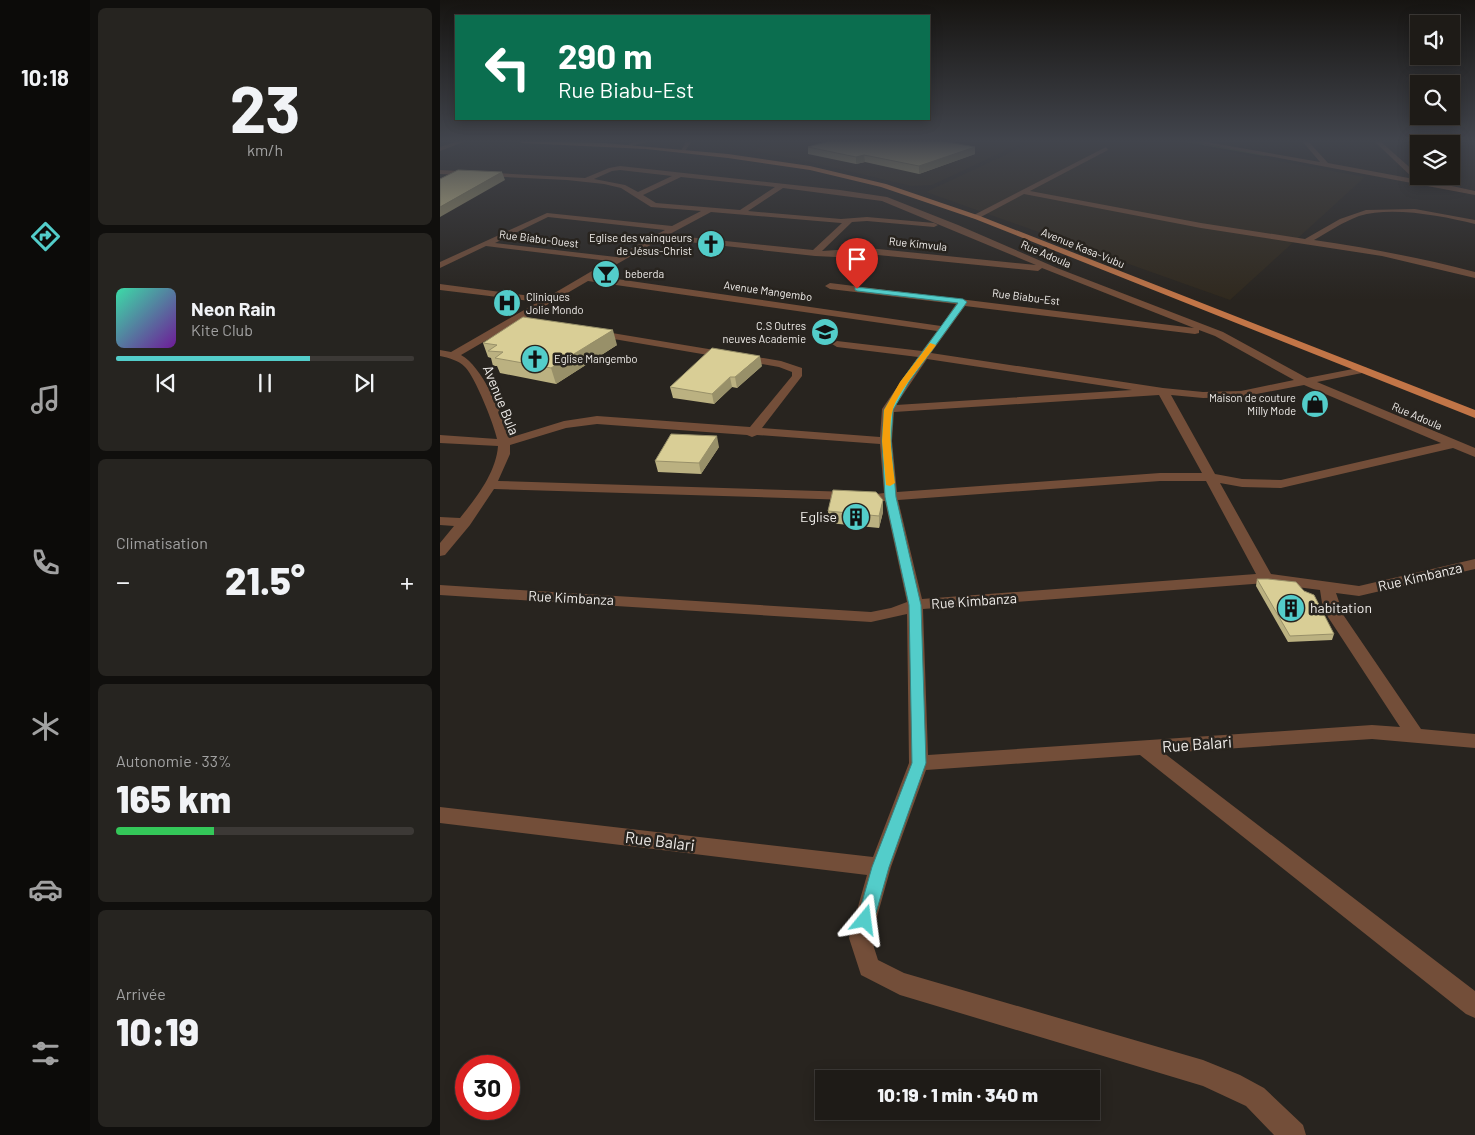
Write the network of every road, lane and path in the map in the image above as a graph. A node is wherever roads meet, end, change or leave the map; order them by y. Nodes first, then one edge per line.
1 (769, 194) edge
2 (854, 194) edge
3 (907, 194) edge
4 (1021, 194) edge
5 (1035, 194) edge
6 (637, 195) edge
7 (654, 205) junction
8 (711, 208) junction
9 (646, 211) dead end
10 (743, 211) junction
11 (974, 217) junction
12 (639, 218) dead end
13 (849, 221) junction
14 (1475, 222) edge
15 (631, 224) junction
16 (955, 227) junction
17 (673, 228) junction
18 (659, 236) junction
19 (1307, 241) junction
20 (486, 244) junction
21 (815, 253) junction
22 (618, 260) junction
23 (440, 265) edge
24 (1054, 270) junction
25 (1475, 275) edge
26 (588, 278) junction
27 (830, 286) dead end
28 (440, 287) edge
29 (549, 301) junction
30 (963, 302) junction
31 (514, 321) junction
32 (533, 324) edge
33 (944, 329) junction
34 (581, 331) edge
35 (1219, 334) junction
36 (837, 344) dead end
37 (440, 353) edge
38 (454, 355) junction
39 (925, 356) junction
40 (1363, 370) junction
41 (1306, 382) junction
42 (1163, 391) junction
43 (888, 410) junction
44 (1475, 414) edge
45 (752, 433) junction
46 (440, 439) edge
47 (886, 441) junction
48 (504, 443) junction
49 (1454, 444) junction
50 (1475, 453) edge
51 (1209, 477) junction
52 (490, 485) junction
53 (891, 497) junction
54 (440, 520) edge
55 (464, 522) junction
56 (440, 552) edge
57 (1475, 564) edge
58 (1266, 578) junction
59 (1327, 588) junction
60 (440, 590) edge
61 (915, 605) junction
62 (1414, 734) junction
63 (1475, 741) edge
64 (1144, 748) junction
65 (919, 763) junction
66 (440, 815) edge
67 (880, 867) junction
68 (1475, 1006) edge
69 (1293, 1135) edge

1 - 10 street
2 - 16 street, Rue Adoula
3 - 11 main road, Avenue Kasa-Vubu
4 - 11 street
5 - 19 street
6 - 7 street
7 - 8 street
7 - 9 street
8 - 10 street
8 - 17 street
10 - 13 street
11 - 40 main road, Avenue Kasa-Vubu
12 - 15 street
13 - 16 street
13 - 21 street
14 - 19 street
15 - 17 street
15 - 20 street
16 - 24 street, Rue Adoula
17 - 18 street
18 - 21 street, Rue Kimvula
18 - 22 street
19 - 25 street
20 - 22 street, Rue Biabu-Ouest
20 - 23 street
21 - 24 street, Rue Kimvula
22 - 26 street
24 - 35 street, Rue Adoula
26 - 29 street
26 - 33 street, Avenue Mangembo
27 - 30 street, Rue Biabu-Est
28 - 29 street
29 - 31 street
30 - 33 street
30 - 35 street, Rue Biabu-Est
31 - 32 street
31 - 38 street
33 - 39 street
34 - 45 street
35 - 41 street, Rue Adoula
36 - 39 street
37 - 38 street, Avenue Bula
38 - 48 street, Avenue Bula
39 - 42 street
39 - 43 street
40 - 41 street
40 - 44 main road, Avenue Kasa-Vubu
41 - 42 street
41 - 49 street, Rue Adoula
42 - 43 street
42 - 51 street
43 - 47 street
45 - 47 street
45 - 48 street
46 - 48 street
47 - 53 street
48 - 52 street, Avenue Bula
49 - 50 street, Rue Adoula
49 - 51 street
51 - 53 street
51 - 58 street
52 - 53 street
52 - 55 street, Avenue Bula
53 - 61 street
54 - 55 street
55 - 56 street, Avenue Bula
57 - 59 street, Rue Kimbanza
58 - 59 street, Rue Kimbanza
58 - 61 street, Rue Kimbanza
59 - 62 street
60 - 61 street, Rue Kimbanza
61 - 65 street
62 - 63 street, Rue Balari
62 - 64 street, Rue Balari
64 - 65 street, Rue Balari
64 - 68 street
65 - 67 street
66 - 67 street, Rue Balari
67 - 69 street

